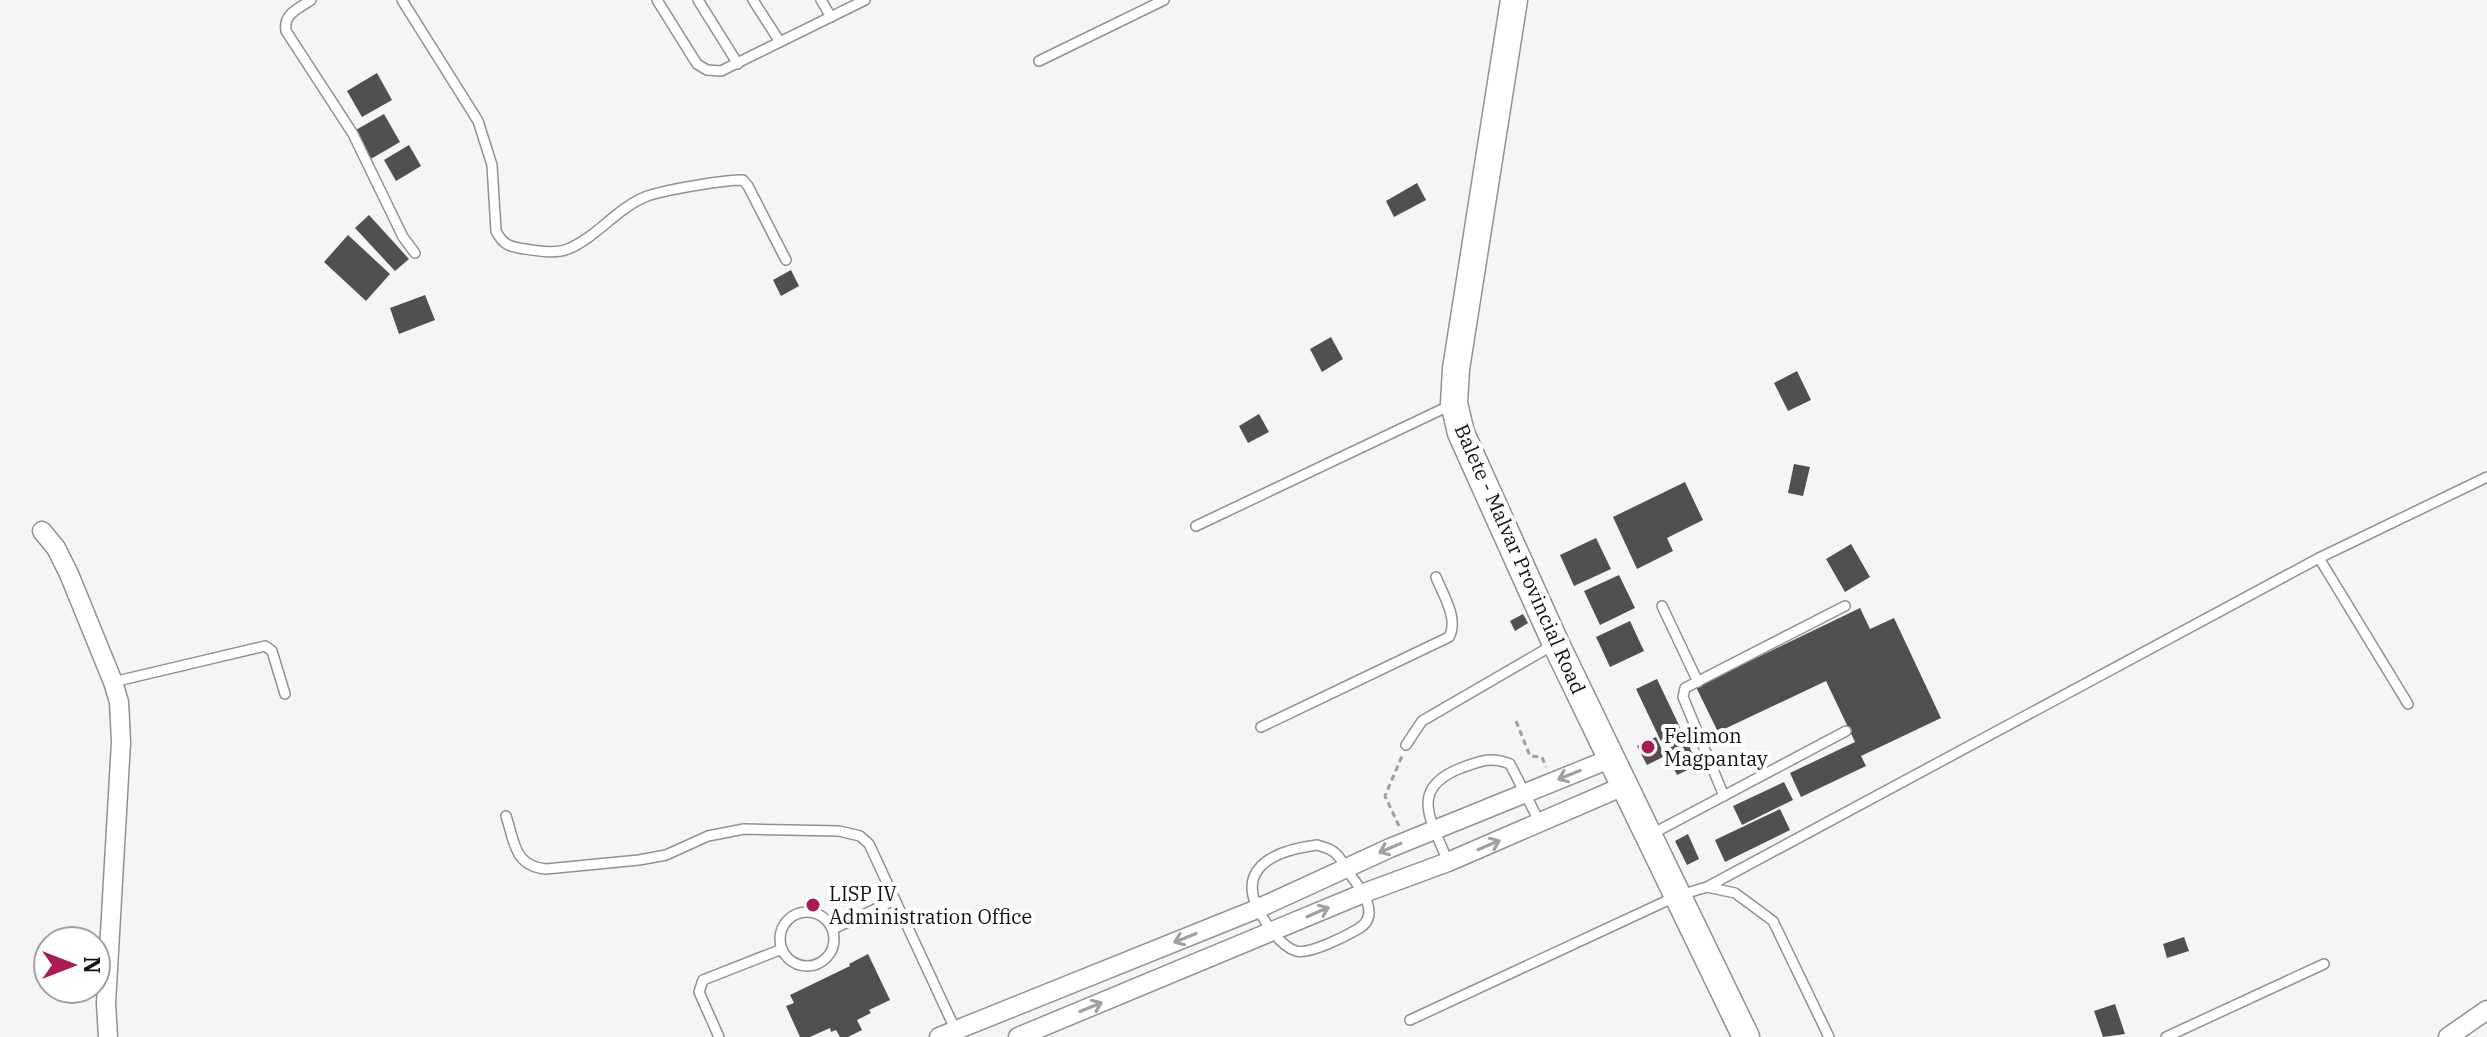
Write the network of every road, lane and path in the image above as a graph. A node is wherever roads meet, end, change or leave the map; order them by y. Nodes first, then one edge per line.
1 (311, 0) edge
2 (402, 0) edge
3 (657, 0) edge
4 (698, 0) edge
5 (753, 0) edge
6 (821, 0) edge
7 (865, 0) edge
8 (1164, 0) edge
9 (1514, 0) edge
10 (831, 17) junction
11 (780, 42) junction
12 (1039, 61) dead end
13 (738, 64) junction
14 (415, 253) dead end
15 (786, 260) dead end
16 (1454, 403) junction
17 (2487, 477) edge
18 (1196, 526) dead end
19 (42, 531) dead end
20 (2319, 558) junction
21 (1436, 577) dead end
22 (1662, 606) dead end
23 (1845, 606) dead end
24 (1556, 644) junction
25 (113, 682) junction
26 (1698, 682) junction
27 (285, 694) dead end
28 (2408, 704) dead end
29 (1261, 727) dead end
30 (1846, 731) dead end
31 (1406, 745) joint
32 (1612, 758) junction
33 (1626, 785) junction
34 (1526, 792) junction
35 (1724, 796) junction
36 (506, 816) dead end
37 (1540, 823) junction
38 (1436, 830) junction
39 (1650, 835) junction
40 (1406, 842) junction
41 (1448, 862) junction
42 (1346, 868) junction
43 (1707, 887) junction
44 (1364, 893) junction
45 (1677, 896) junction
46 (895, 900) junction
47 (1257, 909) junction
48 (833, 929) junction
49 (1273, 932) junction
50 (782, 949) junction
51 (2324, 964) dead end
52 (2487, 1010) edge
53 (1410, 1020) dead end
54 (951, 1035) edge
55 (108, 1037) edge
56 (719, 1037) edge
57 (1018, 1037) edge
58 (1746, 1037) edge
59 (1829, 1037) edge
60 (2166, 1037) edge
61 (2448, 1037) edge

1 - 14 lane
2 - 15 lane
3 - 13 lane
4 - 13 lane
5 - 11 lane
6 - 10 lane
7 - 10 lane
8 - 12 lane
9 - 16 main road, Balete - Malvar Provincial Road
10 - 11 lane
11 - 13 lane
16 - 18 lane
16 - 24 main road, Balete - Malvar Provincial Road
17 - 20 lane
19 - 25 street
20 - 28 lane
20 - 43 lane
21 - 29 lane
22 - 26 lane
23 - 26 lane
24 - 31 lane
24 - 32 main road, Balete - Malvar Provincial Road
25 - 27 lane
25 - 55 street
26 - 35 lane
30 - 35 lane
31 - 40 path
32 - 33 main road, Balete - Malvar Provincial Road
32 -> 34 street
33 - 37 street
33 - 39 main road, Balete - Malvar Provincial Road
34 - 37 lane
34 - 38 street
34 - 38 lane
35 - 39 lane
36 - 46 lane
41 -> 37 street
38 - 40 street
38 - 41 lane
39 - 45 main road, Balete - Malvar Provincial Road
40 -> 42 street
41 - 44 street
42 - 44 lane
42 - 47 street
42 - 47 lane
43 - 45 lane
43 - 59 lane
49 -> 44 street
44 - 49 lane
45 - 53 lane
45 - 58 main road, Balete - Malvar Provincial Road
46 - 48 lane
46 - 54 lane
47 - 49 lane
47 -> 54 street
48 - 50 lane
48 - 50 lane
57 -> 49 street
50 - 56 lane
51 - 60 lane
52 - 61 street

